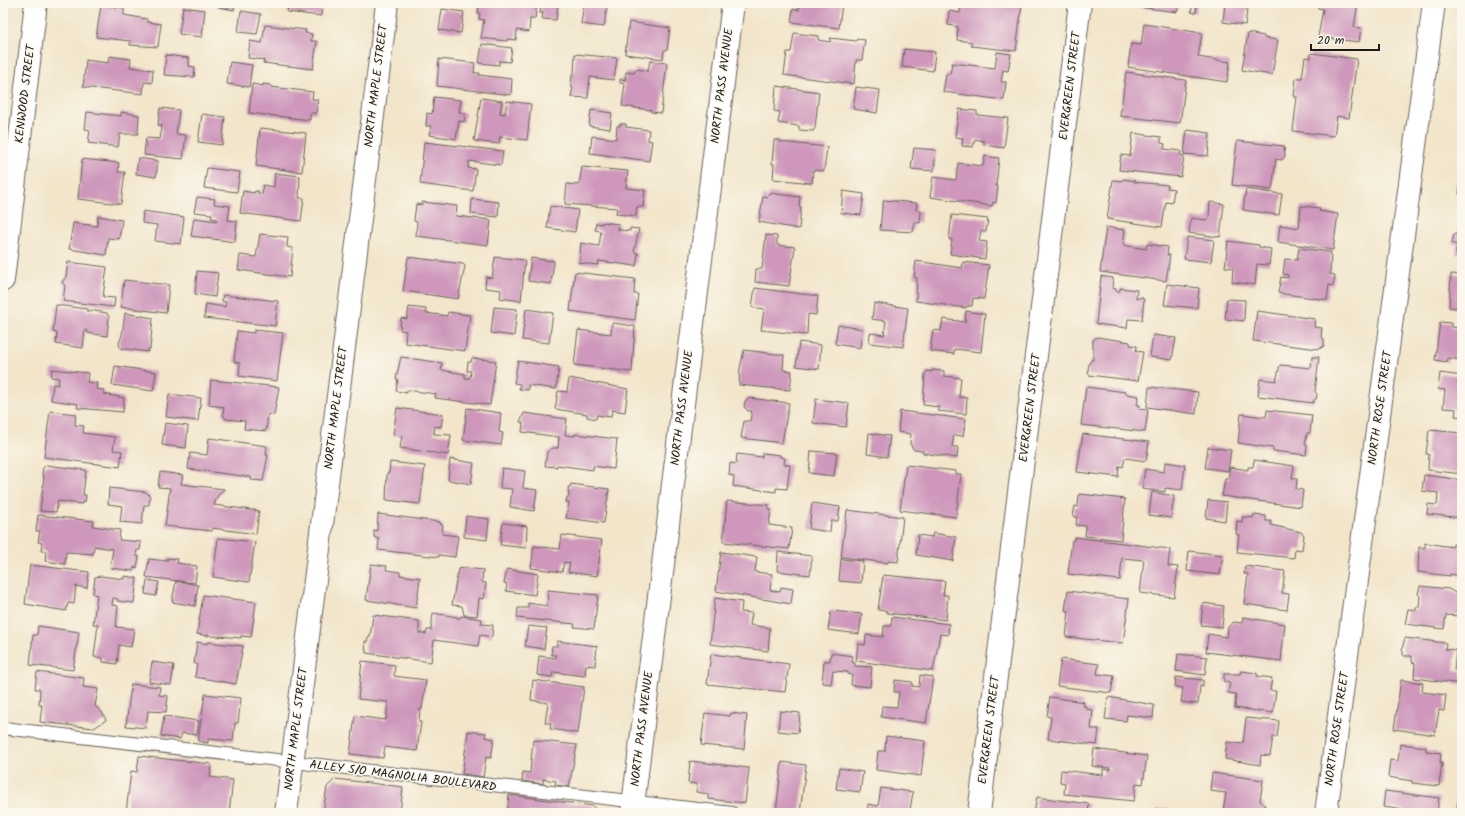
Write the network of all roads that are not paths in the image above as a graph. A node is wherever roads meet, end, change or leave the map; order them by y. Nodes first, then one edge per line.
1 (36, 3) edge
2 (387, 3) edge
3 (733, 3) edge
4 (1080, 3) edge
5 (1434, 3) edge
6 (3, 280) edge
7 (3, 728) edge
8 (291, 763) junction
9 (632, 807) edge
10 (286, 813) edge
11 (732, 813) edge
12 (979, 813) edge
13 (1326, 813) edge

1 - 6 street, KENWOOD STREET
2 - 8 street, NORTH MAPLE STREET
3 - 9 street, NORTH PASS AVENUE
4 - 12 street, EVERGREEN STREET
5 - 13 street, NORTH ROSE STREET
7 - 8 lane, ALLEY S/O MAGNOLIA BOULEVARD
8 - 9 lane, ALLEY S/O MAGNOLIA BOULEVARD
8 - 10 street, NORTH MAPLE STREET
9 - 11 lane, ALLEY S/O MAGNOLIA BOULEVARD

